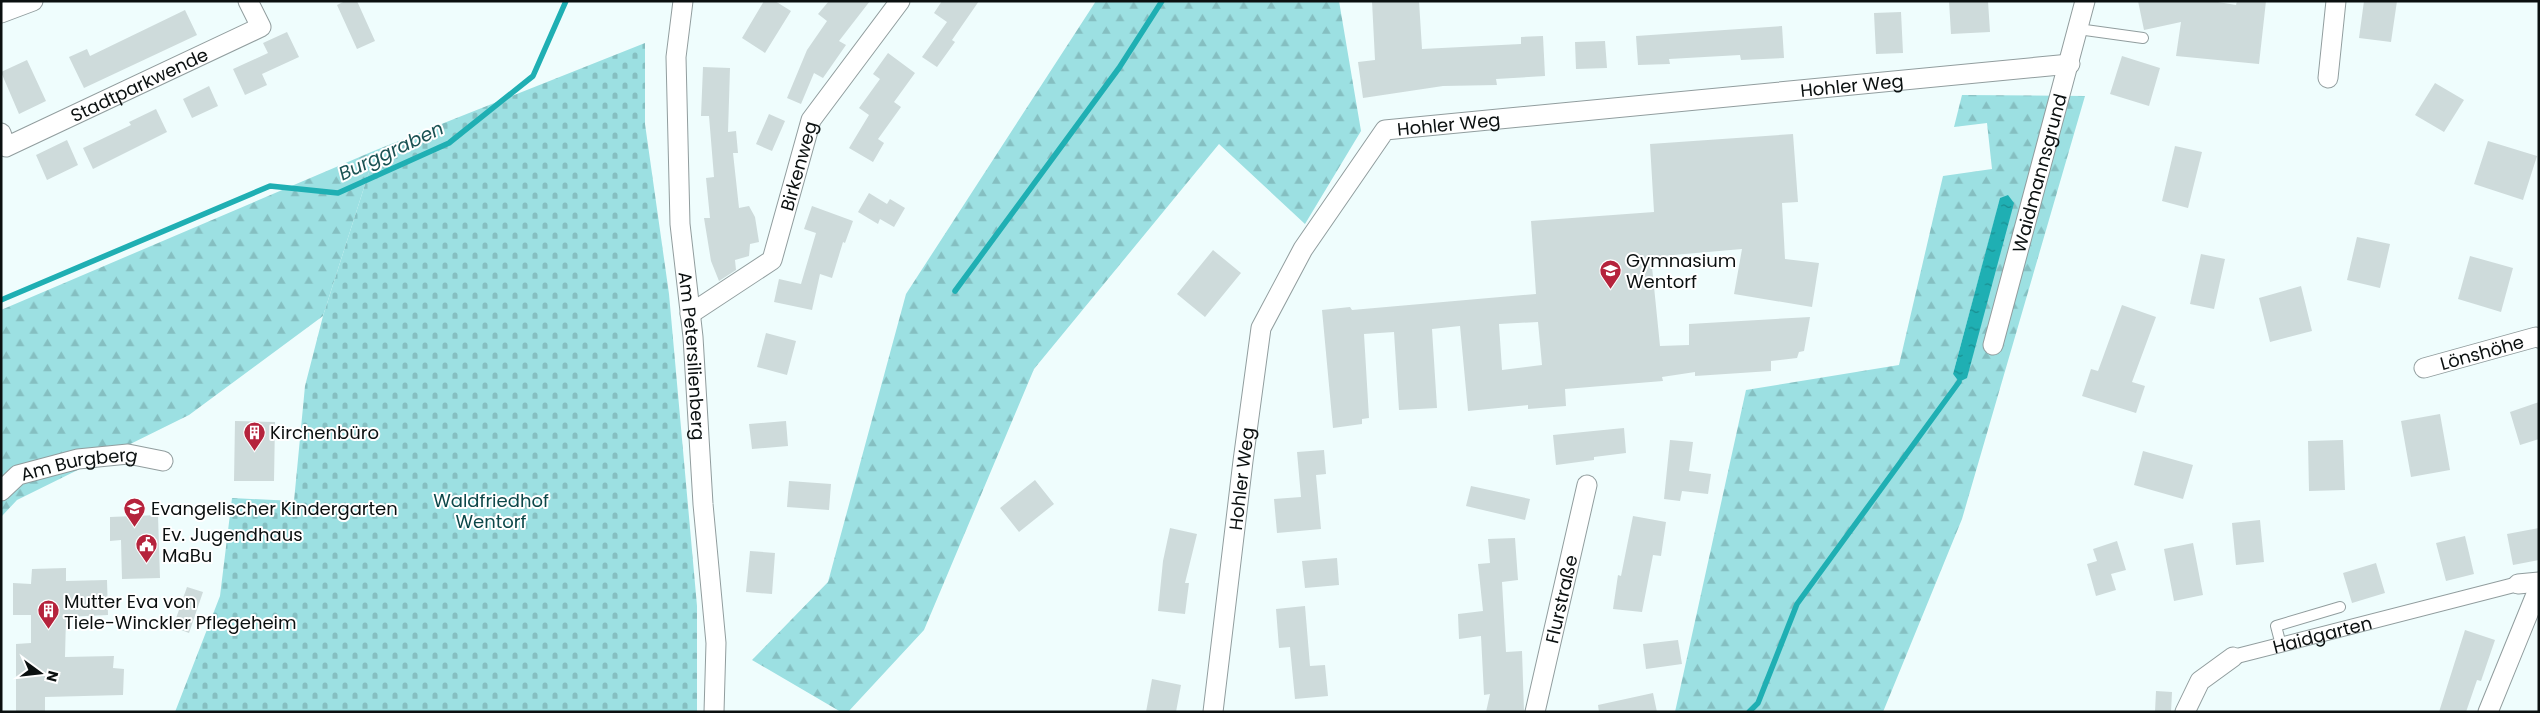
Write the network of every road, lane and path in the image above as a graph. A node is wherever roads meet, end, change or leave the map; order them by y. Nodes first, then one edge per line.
1 (33, 1) edge
2 (248, 1) edge
3 (683, 1) edge
4 (900, 1) edge
5 (2085, 1) edge
6 (2336, 1) edge
7 (1, 13) edge
8 (2078, 29) junction
9 (2143, 38) dead end
10 (2070, 64) junction
11 (2328, 78) dead end
12 (1, 133) edge
13 (690, 314) junction
14 (2539, 338) edge
15 (1993, 345) dead end
16 (2424, 368) dead end
17 (163, 461) dead end
18 (1587, 486) dead end
19 (1, 490) edge
20 (2539, 582) edge
21 (2518, 584) joint
22 (2539, 587) edge
23 (2340, 608) dead end
24 (2281, 645) junction
25 (2233, 657) joint
26 (714, 712) edge
27 (1214, 712) edge
28 (1536, 712) edge
29 (2185, 712) edge
30 (2488, 712) edge

1 - 7 street
2 - 12 street, Stadtparkwende
3 - 13 street, Am Petersilienberg
4 - 13 street, Birkenweg
5 - 8 street, Waidmannsgrund
6 - 11 street
8 - 9 lane
8 - 10 street, Waidmannsgrund
10 - 15 street, Waidmannsgrund
10 - 27 street, Hohler Weg
13 - 26 street, Am Petersilienberg
14 - 16 street, Lönshöhe
17 - 19 street, Am Burgberg
18 - 28 street, Flurstraße
20 - 21 street
21 - 24 street, Haidgarten
22 - 30 street
23 - 24 lane
24 - 25 street, Haidgarten
25 - 29 street, Haidgarten

